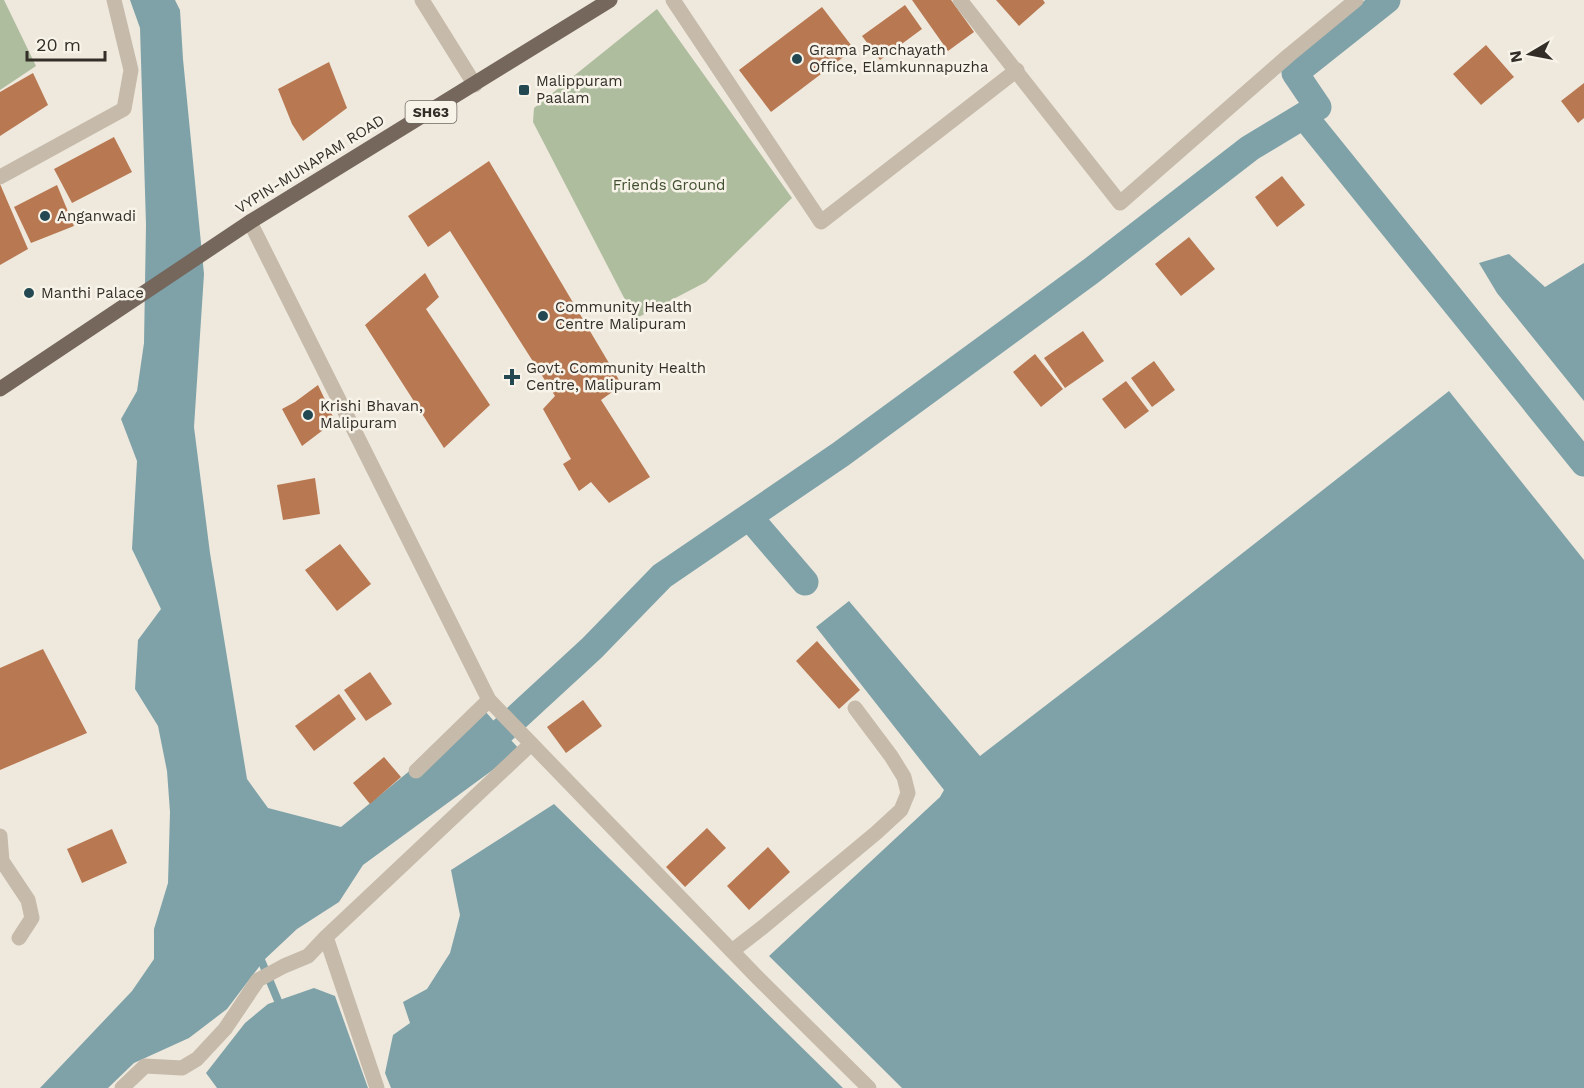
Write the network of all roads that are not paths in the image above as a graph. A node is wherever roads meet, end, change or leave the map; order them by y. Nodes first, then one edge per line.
1 (114, 0) edge
2 (422, 0) edge
3 (610, 0) edge
4 (673, 0) edge
5 (960, 0) edge
6 (1356, 0) edge
7 (1017, 70) junction
8 (475, 85) junction
9 (0, 177) edge
10 (250, 222) junction
11 (0, 389) edge
12 (489, 700) junction
13 (855, 708) dead end
14 (531, 744) junction
15 (416, 771) dead end
16 (0, 836) edge
17 (326, 937) junction
18 (19, 938) dead end
19 (732, 951) junction
20 (122, 1088) edge
21 (377, 1088) edge
22 (868, 1088) edge

1 - 9 street
2 - 8 street
3 - 8 main road, VYPIN-MUNAPAM ROAD / SH63
4 - 7 street
5 - 7 street
6 - 7 street
8 - 10 main road, VYPIN-MUNAPAM ROAD / SH63
10 - 11 main road, VYPIN-MUNAPAM ROAD / SH63
10 - 12 street
12 - 14 street
12 - 15 street
13 - 19 street
14 - 17 street
14 - 19 street
16 - 18 street
17 - 20 street
17 - 21 street
19 - 22 street

